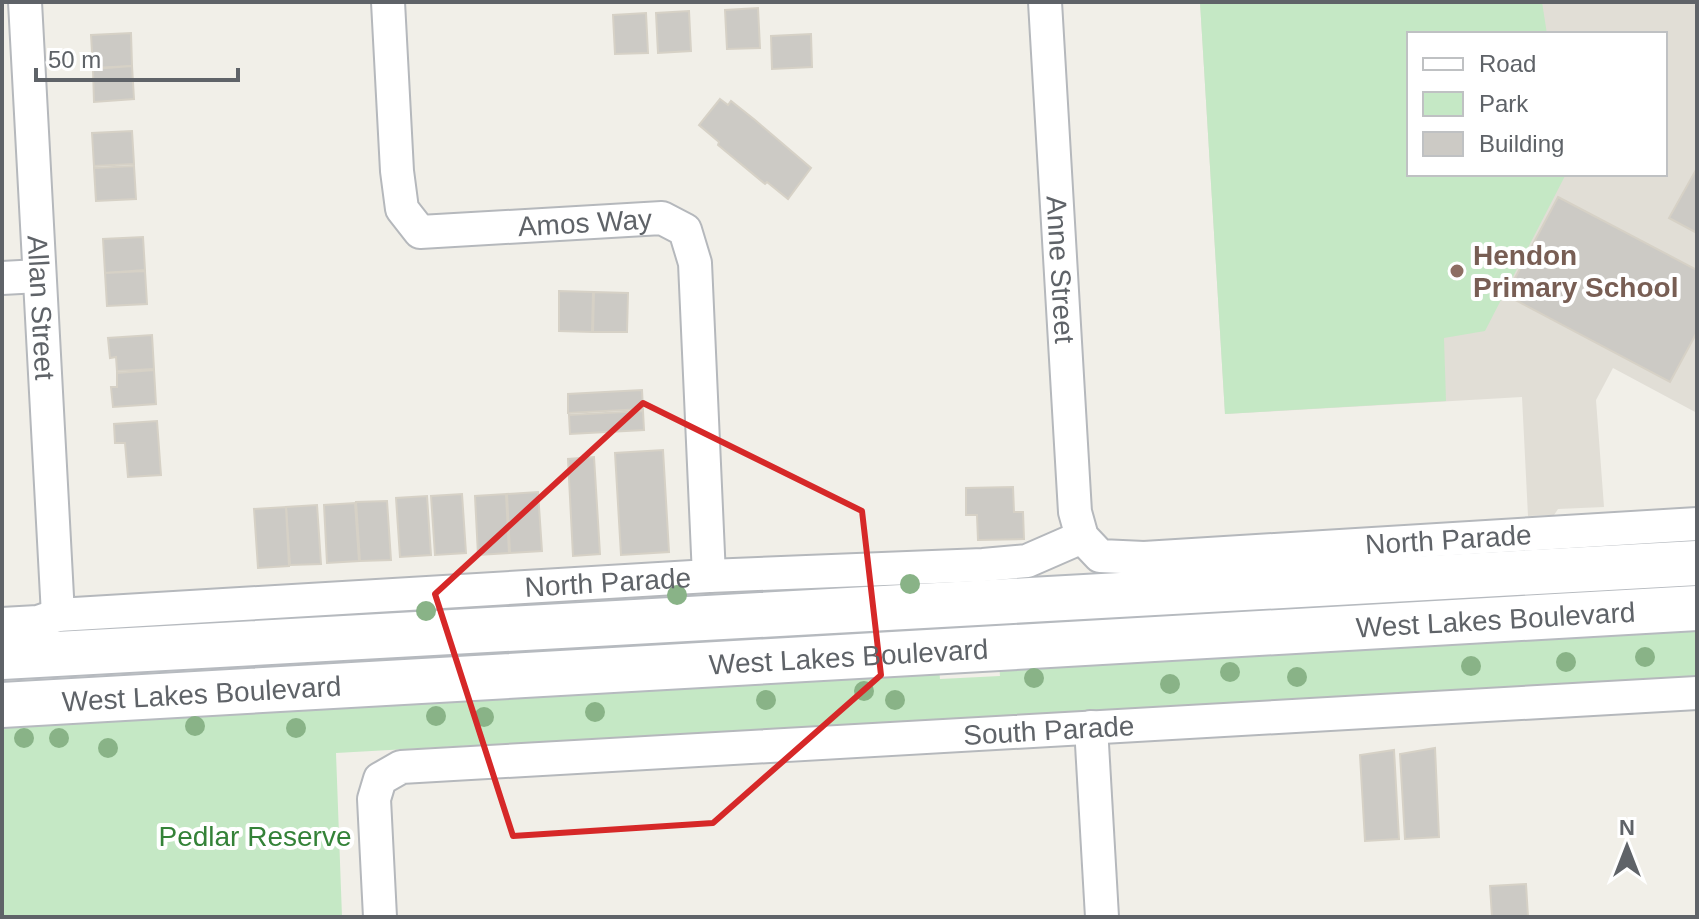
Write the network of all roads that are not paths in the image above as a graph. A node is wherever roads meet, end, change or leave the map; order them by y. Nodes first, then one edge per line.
1 (25, 2) edge
2 (388, 2) edge
3 (1045, 2) edge
4 (39, 276) junction
5 (2, 278) edge
6 (1697, 524) edge
7 (1082, 537) junction
8 (1201, 552) junction
9 (1697, 563) edge
10 (709, 576) junction
11 (1237, 587) junction
12 (1697, 608) edge
13 (58, 615) junction
14 (2, 624) edge
15 (2, 657) edge
16 (1697, 693) edge
17 (2, 705) edge
18 (1091, 727) junction
19 (380, 917) edge
20 (1102, 917) edge

1 - 4 street, Allan Street
2 - 10 street, Amos Way
3 - 7 street, Anne Street
4 - 5 street
4 - 13 street, Allan Street
6 - 8 street, North Parade
7 - 8 street, North Parade
7 - 10 street, North Parade
8 - 11 street
9 - 11 main road, West Lakes Boulevard
10 - 13 street, North Parade
11 - 15 main road, West Lakes Boulevard
12 - 17 main road, West Lakes Boulevard
13 - 14 street, North Parade
16 - 18 street, South Parade
18 - 19 street, South Parade
18 - 20 street

